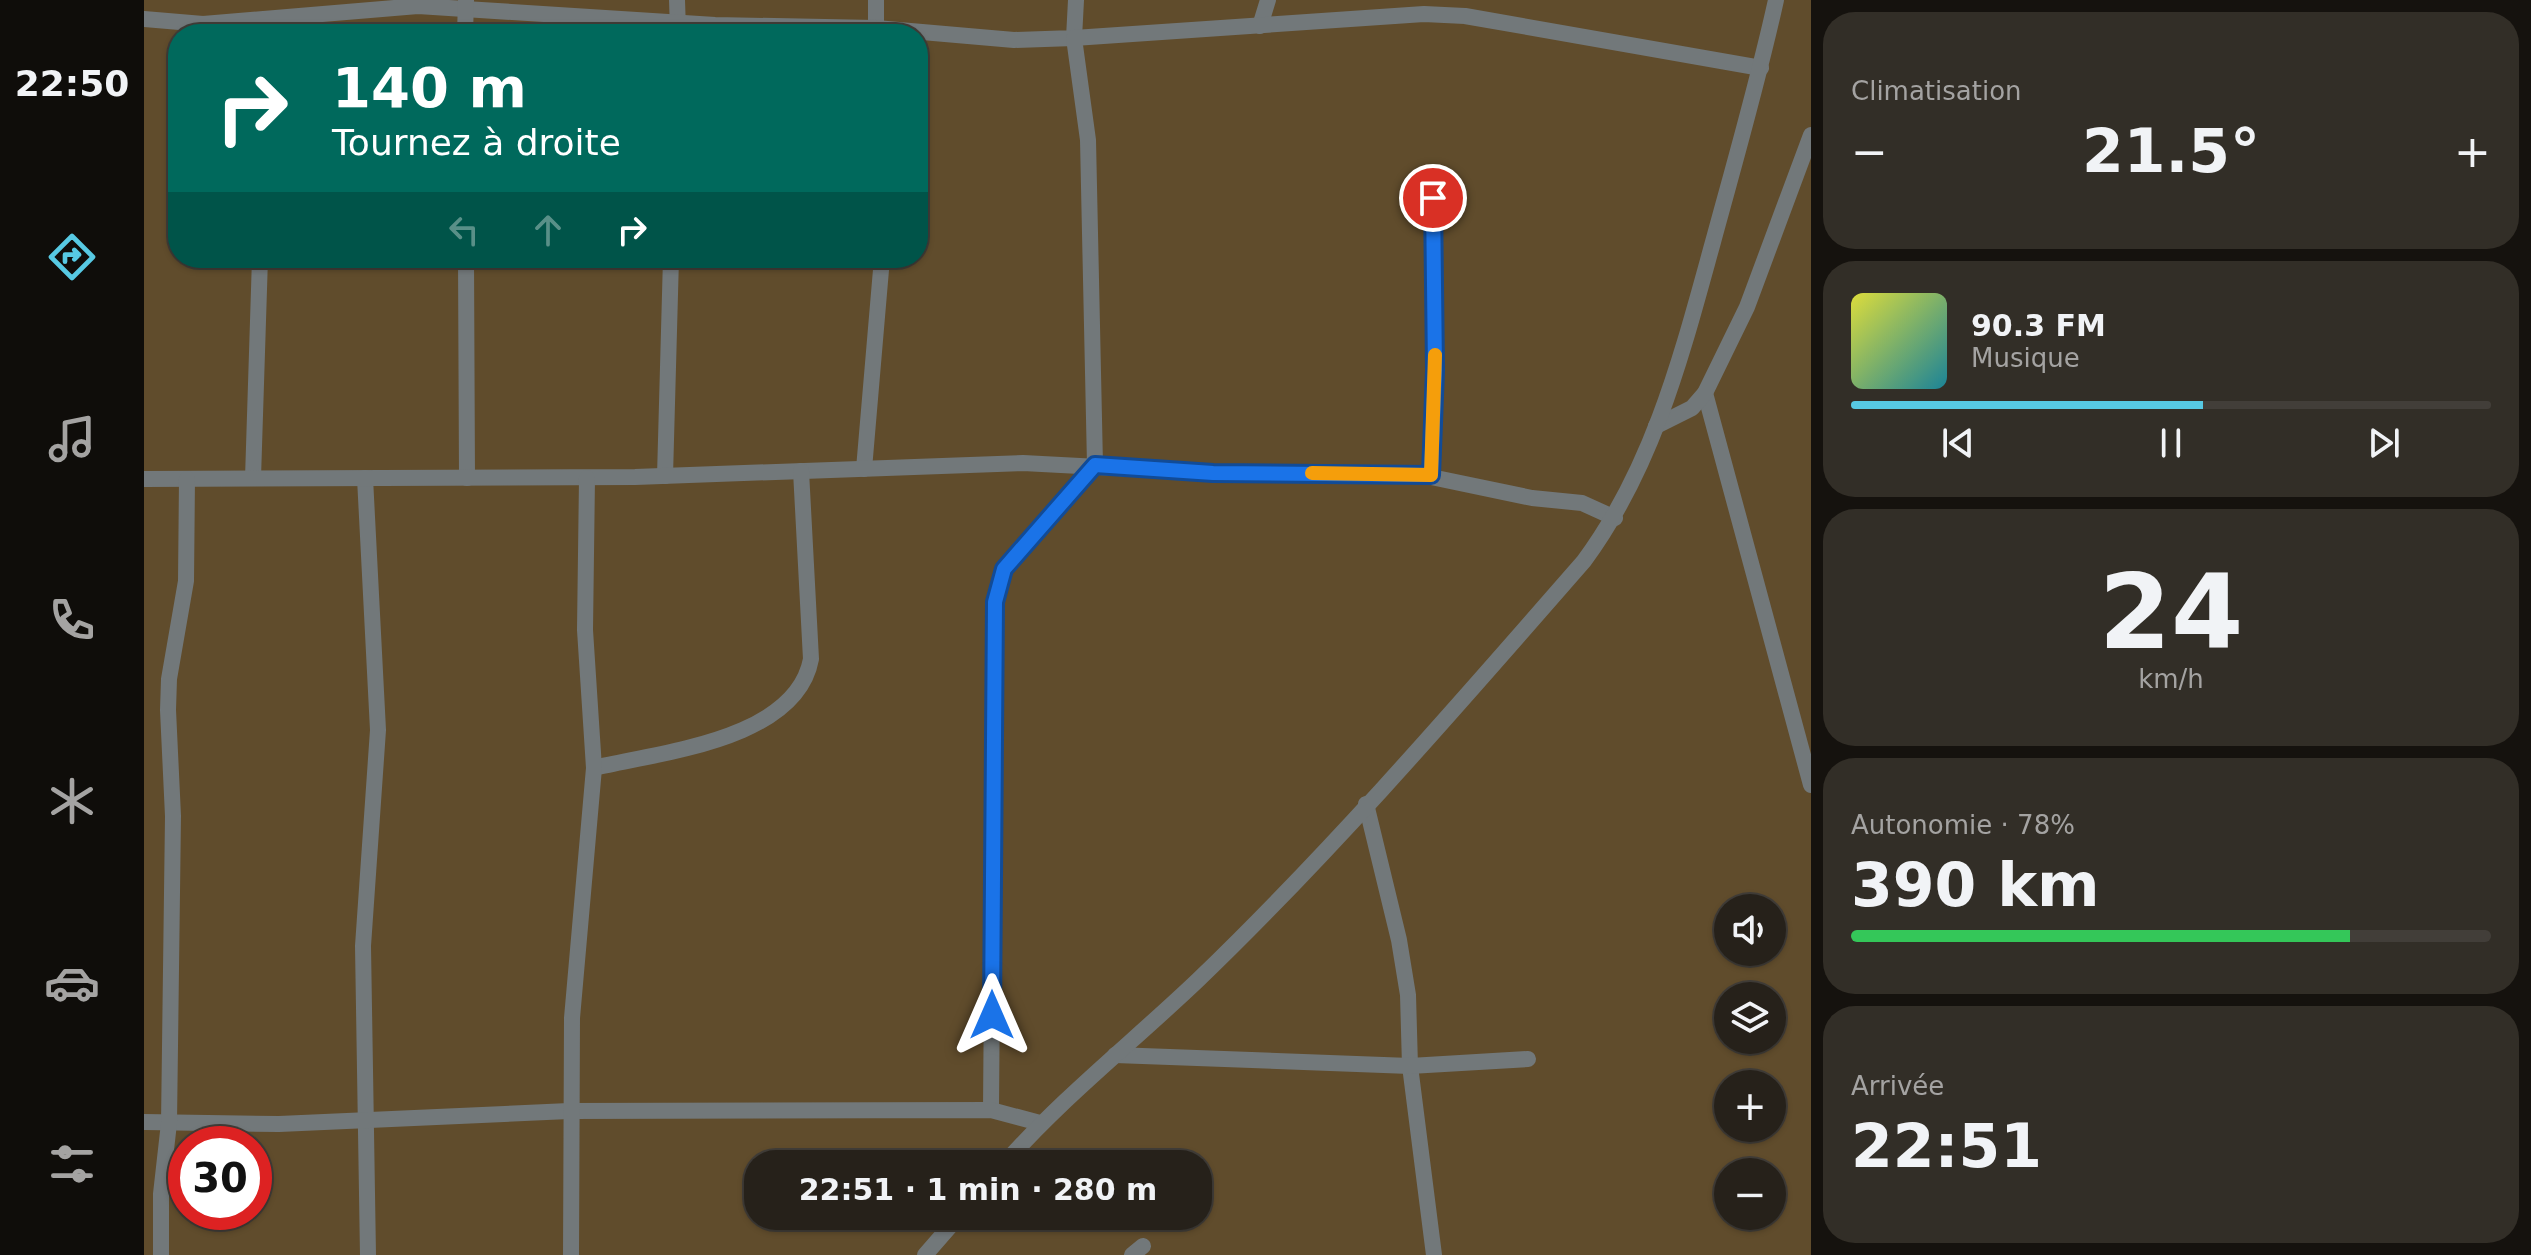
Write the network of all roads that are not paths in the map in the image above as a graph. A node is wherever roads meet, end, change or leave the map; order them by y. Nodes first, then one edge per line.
1 (677, 0) edge
2 (876, 0) edge
3 (1076, 0) edge
4 (1268, 0) edge
5 (1776, 0) edge
6 (465, 4) edge
7 (144, 19) edge
8 (203, 24) edge
9 (280, 24) edge
10 (642, 24) edge
11 (678, 24) edge
12 (876, 24) edge
13 (1260, 26) junction
14 (928, 34) edge
15 (1074, 38) junction
16 (1761, 68) junction
17 (1811, 135) edge
18 (1433, 198) dead end
19 (260, 268) edge
20 (466, 268) edge
21 (671, 268) edge
22 (881, 268) edge
23 (1705, 393) junction
24 (1656, 426) junction
25 (1095, 465) junction
26 (864, 469) junction
27 (801, 471) junction
28 (1431, 475) junction
29 (665, 476) junction
30 (253, 478) junction
31 (365, 478) junction
32 (467, 478) junction
33 (587, 478) junction
34 (144, 479) edge
35 (187, 479) junction
36 (1615, 518) junction
37 (594, 768) junction
38 (1811, 785) edge
39 (1366, 804) junction
40 (1115, 1055) junction
41 (1528, 1059) dead end
42 (1410, 1066) junction
43 (991, 1110) junction
44 (569, 1111) junction
45 (367, 1118) junction
46 (144, 1122) edge
47 (169, 1123) junction
48 (1040, 1123) junction
49 (1016, 1150) edge
50 (947, 1230) edge
51 (161, 1255) edge
52 (368, 1255) edge
53 (571, 1255) edge
54 (925, 1255) edge
55 (1434, 1255) edge

1 - 11 street
2 - 12 street
3 - 15 street
4 - 13 street
5 - 16 street
6 - 9 street
6 - 10 street
7 - 8 street
13 - 15 street
13 - 16 street
14 - 15 street
15 - 25 street
16 - 24 street
17 - 23 street
18 - 28 street
19 - 30 street
20 - 32 street
21 - 29 street
22 - 26 street
23 - 24 street
23 - 38 street
24 - 36 street
25 - 26 street
25 - 28 street
25 - 43 street
26 - 27 street
27 - 29 street
27 - 37 street
28 - 36 street
29 - 33 street
30 - 31 street
30 - 35 street
31 - 32 street
31 - 45 street
32 - 33 street
33 - 37 street
34 - 35 street
35 - 47 street
36 - 39 street
37 - 44 street
39 - 40 street
39 - 42 street
40 - 42 street
40 - 48 street
41 - 42 street
42 - 55 street
43 - 44 street
43 - 48 street
44 - 45 street
44 - 53 street
45 - 47 street
45 - 52 street
46 - 47 street
47 - 51 street
48 - 49 street
50 - 54 street

